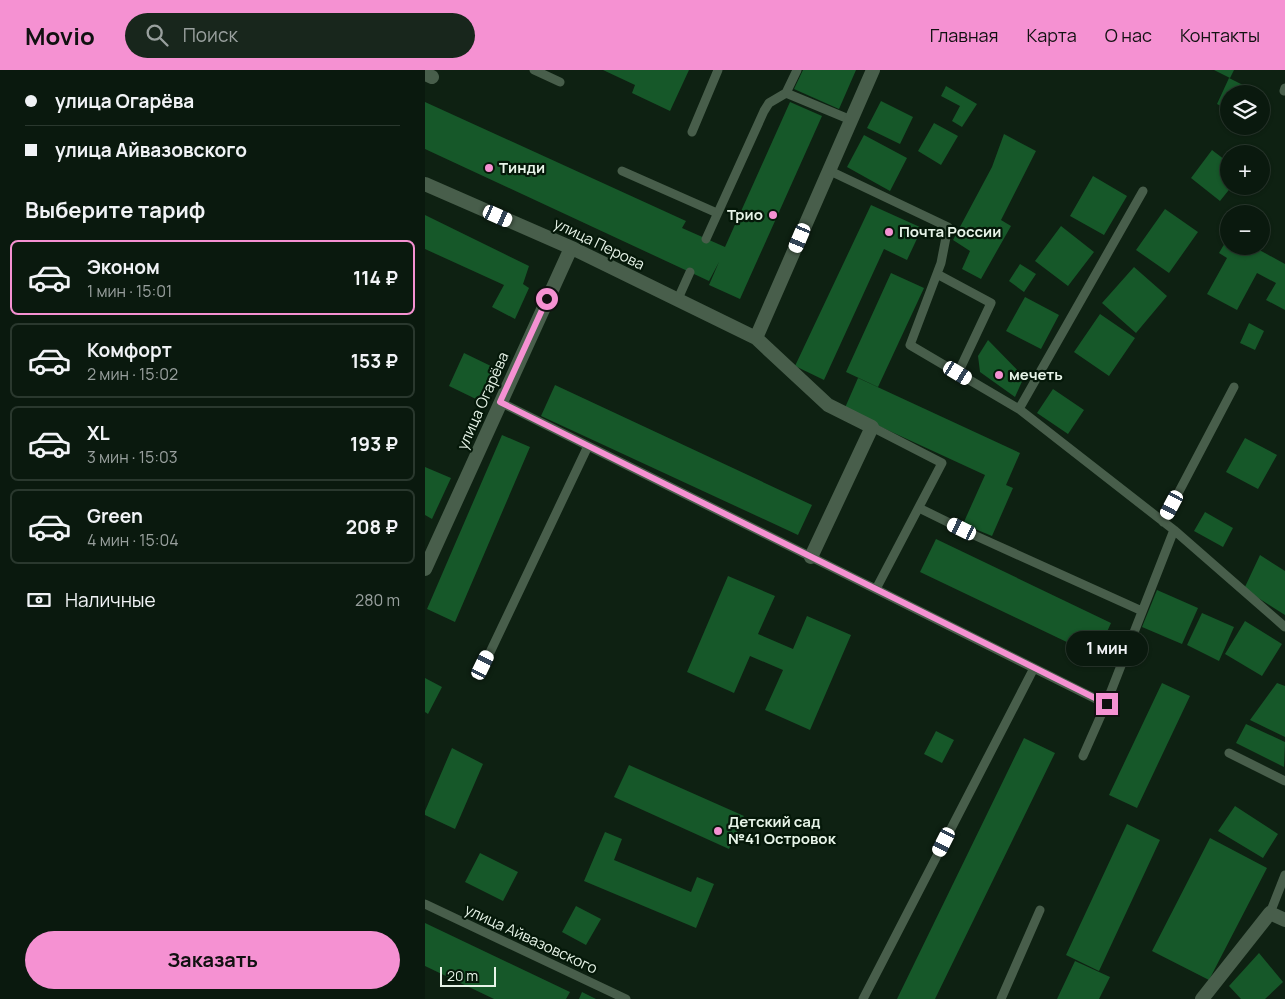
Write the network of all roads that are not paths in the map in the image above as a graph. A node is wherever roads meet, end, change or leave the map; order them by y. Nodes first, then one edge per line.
1 (534, 70) edge
2 (718, 70) edge
3 (797, 70) edge
4 (873, 70) edge
5 (560, 82) dead end
6 (786, 93) junction
7 (851, 120) junction
8 (692, 132) dead end
9 (828, 170) junction
10 (622, 171) dead end
11 (425, 184) edge
12 (1143, 191) dead end
13 (717, 213) junction
14 (706, 239) dead end
15 (571, 248) junction
16 (690, 272) dead end
17 (937, 274) junction
18 (677, 301) junction
19 (756, 338) junction
20 (958, 373) junction
21 (1234, 387) dead end
22 (500, 402) junction
23 (1019, 409) junction
24 (872, 427) junction
25 (588, 446) junction
26 (919, 508) junction
27 (1163, 522) junction
28 (1173, 530) junction
29 (430, 542) edge
30 (811, 557) junction
31 (425, 569) edge
32 (876, 590) junction
33 (1142, 611) junction
34 (1285, 627) edge
35 (483, 665) dead end
36 (1035, 668) junction
37 (1107, 704) junction
38 (1229, 753) dead end
39 (1083, 756) dead end
40 (1285, 781) edge
41 (1285, 875) edge
42 (425, 904) edge
43 (1040, 910) dead end
44 (1270, 913) junction
45 (1285, 920) edge
46 (626, 999) edge
47 (863, 999) edge
48 (1001, 999) edge
49 (1202, 999) edge

1 - 5 lane
2 - 8 lane
3 - 6 lane
4 - 7 street
6 - 7 lane
6 - 13 lane
7 - 9 street
9 - 17 lane
9 - 19 street
10 - 13 lane
11 - 15 street, улица Перова
12 - 23 lane
13 - 14 lane
15 - 18 street, улица Перова
15 - 22 street, улица Огарёва
16 - 18 lane
17 - 20 lane
17 - 20 lane
18 - 19 street, улица Перова
19 - 24 street, улица Перова
20 - 23 lane
21 - 27 lane
22 - 25 lane
22 - 29 street, улица Огарёва
23 - 27 lane
24 - 26 lane
24 - 30 street
25 - 30 lane
25 - 35 lane
26 - 32 lane
26 - 33 lane
27 - 28 lane
28 - 33 lane
28 - 34 lane
29 - 31 street, улица Огарёва
30 - 32 lane
32 - 36 lane
33 - 37 lane
36 - 37 lane
36 - 47 lane
37 - 39 lane
38 - 40 lane
41 - 44 lane
42 - 46 lane, улица Айвазовского
43 - 48 lane
44 - 45 street
44 - 49 street

